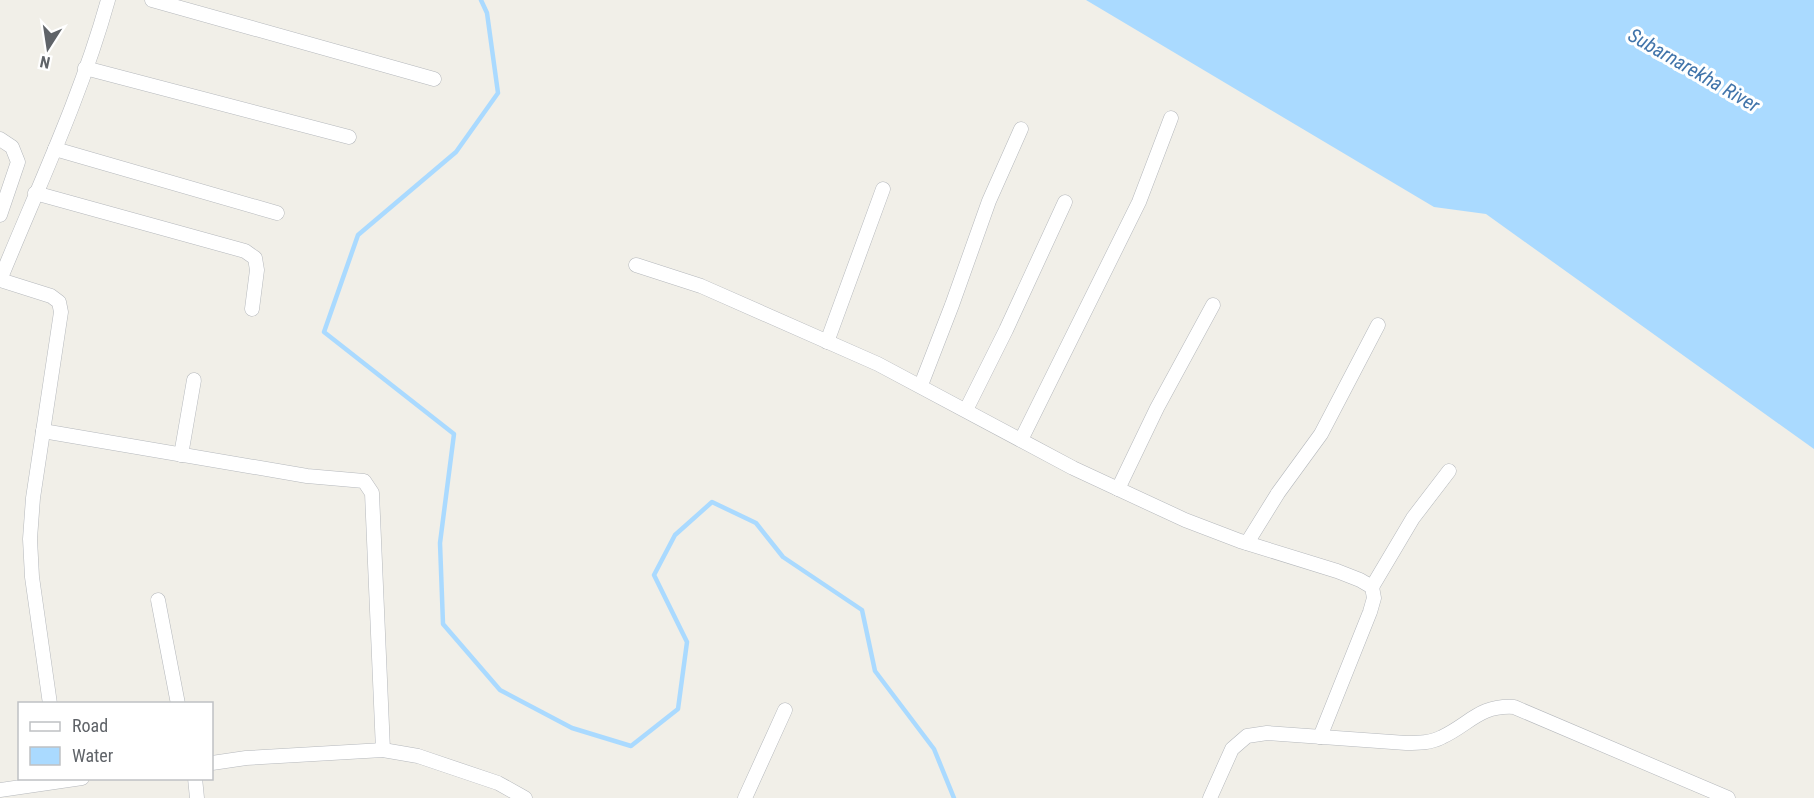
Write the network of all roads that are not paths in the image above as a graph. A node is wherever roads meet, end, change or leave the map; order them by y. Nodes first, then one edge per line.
1 (108, 0) edge
2 (152, 0) edge
3 (85, 68) junction
4 (434, 79) dead end
5 (1171, 118) dead end
6 (1021, 129) dead end
7 (349, 137) dead end
8 (0, 139) edge
9 (55, 148) junction
10 (883, 189) dead end
11 (36, 193) junction
12 (1065, 202) dead end
13 (277, 213) dead end
14 (0, 215) edge
15 (636, 265) dead end
16 (0, 280) edge
17 (1213, 305) dead end
18 (252, 309) dead end
19 (1378, 325) dead end
20 (827, 342) junction
21 (194, 381) dead end
22 (921, 385) junction
23 (966, 410) junction
24 (43, 431) junction
25 (1021, 440) junction
26 (181, 455) junction
27 (1449, 471) dead end
28 (1118, 489) junction
29 (1247, 543) junction
30 (1372, 587) junction
31 (159, 600) dead end
32 (50, 702) edge
33 (178, 702) edge
34 (784, 710) dead end
35 (1320, 737) junction
36 (383, 750) junction
37 (213, 763) edge
38 (62, 780) edge
39 (195, 780) edge
40 (0, 790) edge
41 (197, 798) edge
42 (525, 798) edge
43 (745, 798) edge
44 (1210, 798) edge
45 (1728, 798) edge

1 - 3 street
2 - 4 street
3 - 7 street
3 - 9 street
5 - 25 street
6 - 22 street
8 - 14 street
9 - 11 street
9 - 13 street
10 - 20 street
11 - 16 street
11 - 18 street
12 - 23 street
15 - 20 street
16 - 24 street
17 - 28 street
19 - 29 street
20 - 22 street
21 - 26 street
22 - 23 street
23 - 25 street
24 - 26 street
24 - 32 street
25 - 28 street
26 - 36 street
27 - 30 street
28 - 29 street
29 - 30 street
30 - 35 street
31 - 33 street
34 - 43 street
35 - 44 street
35 - 45 street
36 - 37 street
36 - 42 street
38 - 40 street
39 - 41 street

